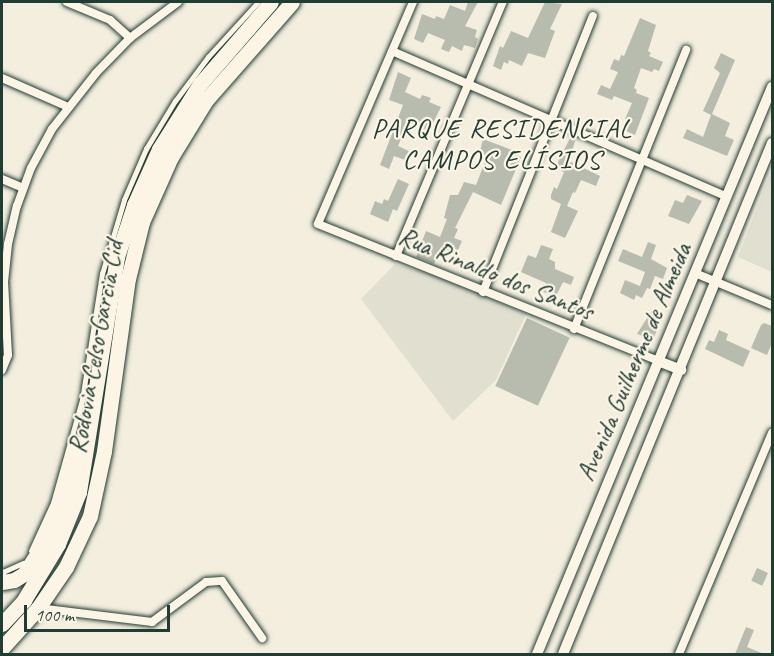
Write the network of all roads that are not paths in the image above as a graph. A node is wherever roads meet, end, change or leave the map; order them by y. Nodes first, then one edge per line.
1 (67, 2) edge
2 (178, 2) edge
3 (258, 2) edge
4 (271, 2) edge
5 (292, 2) edge
6 (413, 2) edge
7 (503, 2) edge
8 (593, 16) dead end
9 (130, 38) junction
10 (686, 50) dead end
11 (392, 51) junction
12 (2, 78) edge
13 (468, 86) junction
14 (772, 87) edge
15 (68, 107) junction
16 (550, 121) junction
17 (772, 142) edge
18 (641, 160) junction
19 (2, 179) edge
20 (23, 188) junction
21 (727, 197) junction
22 (396, 256) junction
23 (696, 273) junction
24 (714, 281) junction
25 (3, 282) edge
26 (483, 291) junction
27 (772, 305) edge
28 (574, 329) junction
29 (658, 361) junction
30 (2, 370) edge
31 (681, 370) junction
32 (97, 384) junction
33 (772, 433) edge
34 (2, 581) edge
35 (38, 608) junction
36 (2, 624) edge
37 (262, 638) dead end
38 (2, 648) edge
39 (537, 654) edge
40 (563, 654) edge
41 (679, 654) edge

1 - 9 street
2 - 9 street
3 - 34 lane
4 - 32 highway, Rodovia Celso Garcia Cid
5 - 35 highway, Rodovia Celso Garcia Cid
6 - 11 street
7 - 13 street
8 - 16 street
9 - 15 street
10 - 18 street
11 - 13 street
11 - 22 street, Rua Rinaldo dos Santos
12 - 15 street
13 - 16 street
13 - 22 street
14 - 21 street, Avenida Guilherme de Almeida
15 - 20 street
16 - 18 street
16 - 26 street
17 - 24 street, Avenida Guilherme de Almeida
18 - 21 street
18 - 28 street
19 - 20 street
20 - 25 street
21 - 23 street, Avenida Guilherme de Almeida
22 - 26 street, Rua Rinaldo dos Santos
23 - 24 street
23 - 29 street, Avenida Guilherme de Almeida
24 - 27 street
24 - 31 street, Avenida Guilherme de Almeida
25 - 30 street
26 - 28 street, Rua Rinaldo dos Santos
28 - 29 street, Rua Rinaldo dos Santos
29 - 31 street
29 - 39 street, Avenida Guilherme de Almeida
31 - 40 street, Avenida Guilherme de Almeida
32 - 34 highway
32 - 36 highway, Rodovia Celso Garcia Cid
33 - 41 street
35 - 37 street
35 - 38 highway, Rodovia Celso Garcia Cid

